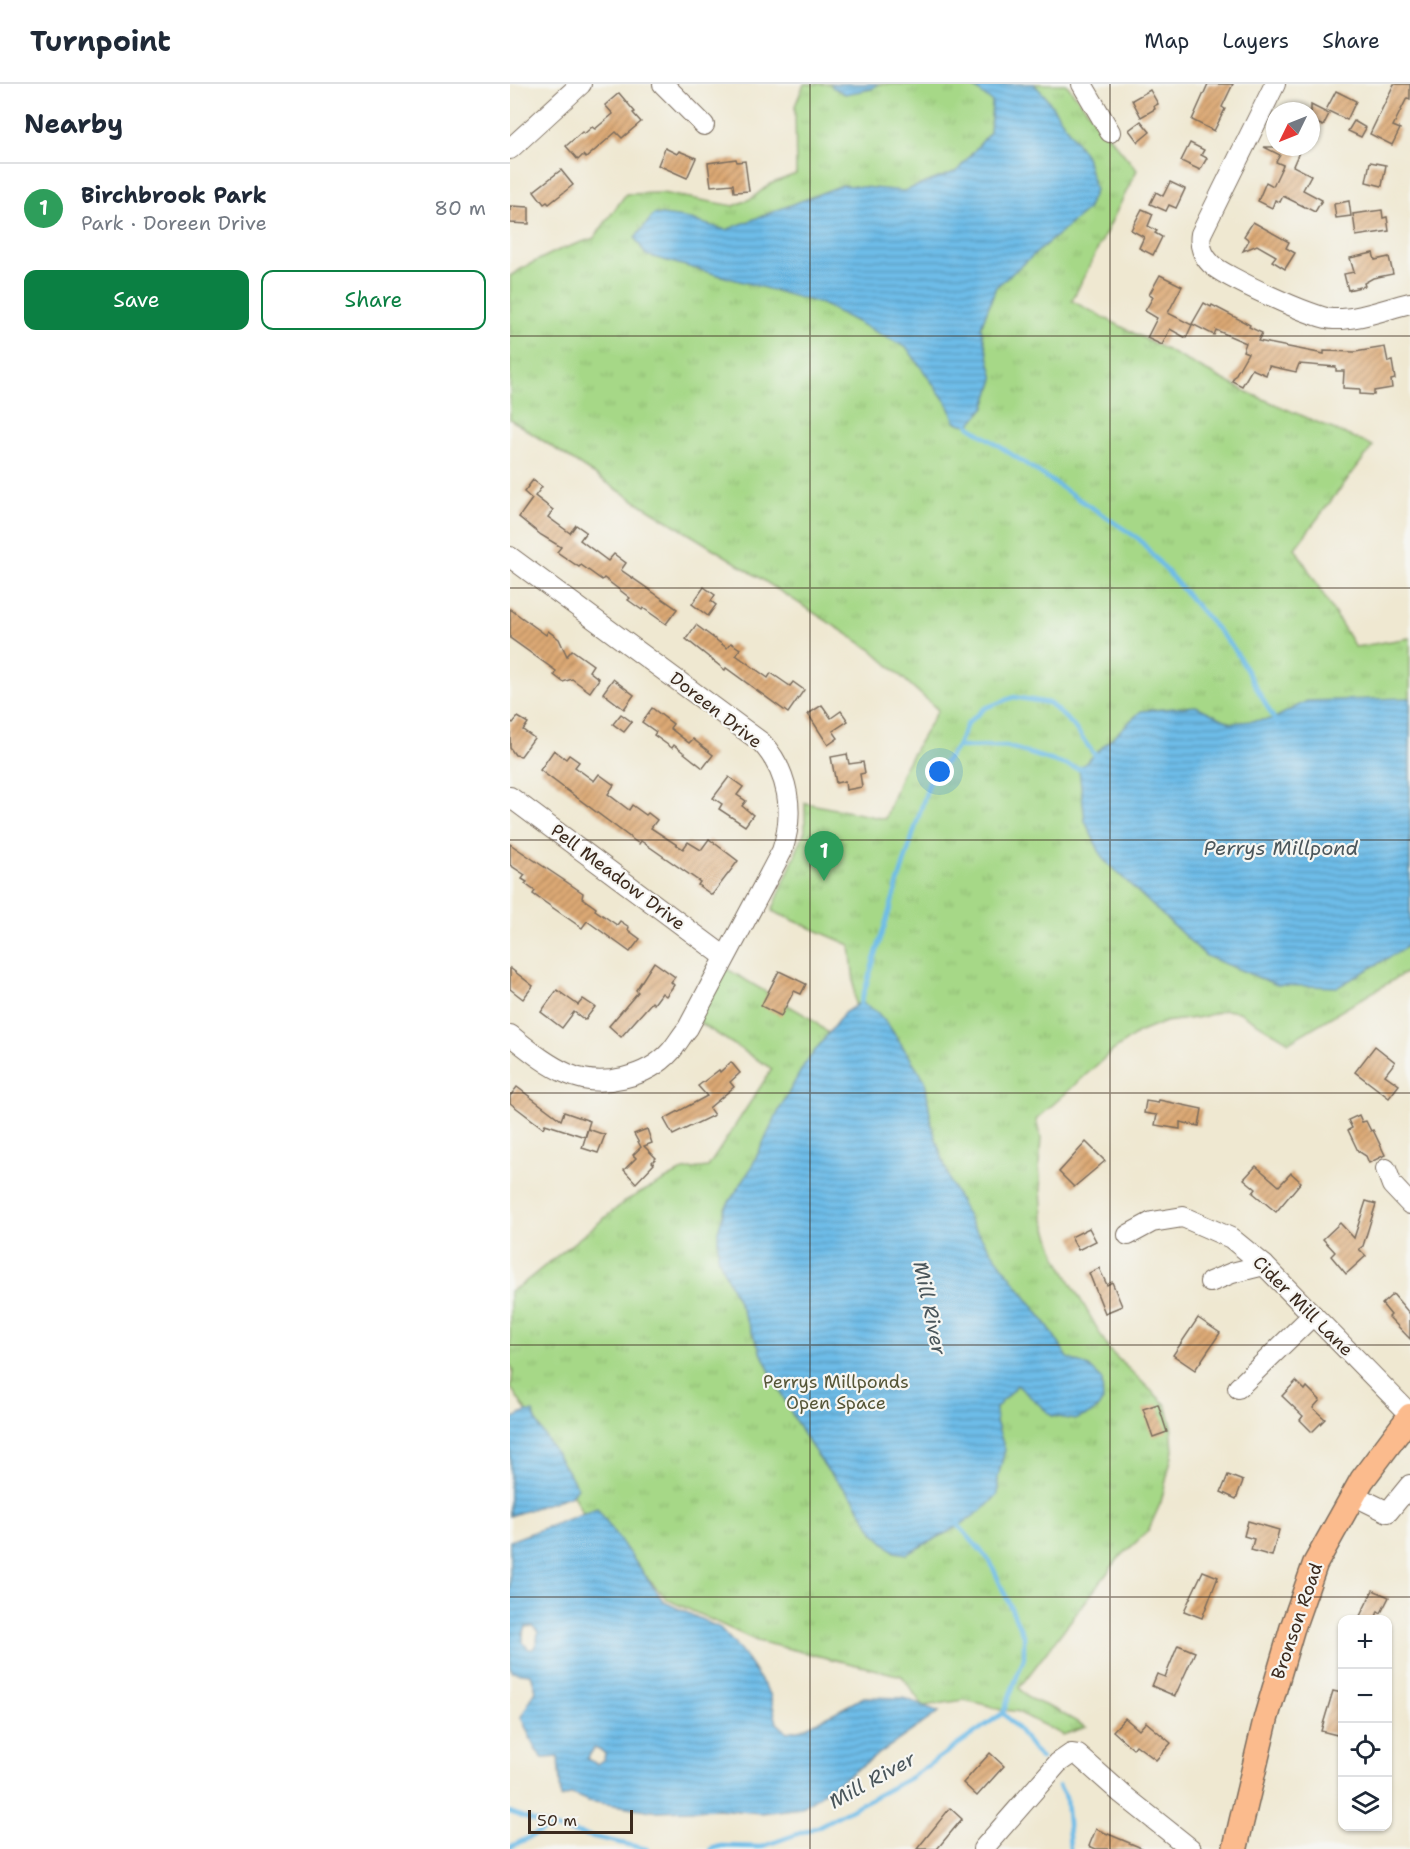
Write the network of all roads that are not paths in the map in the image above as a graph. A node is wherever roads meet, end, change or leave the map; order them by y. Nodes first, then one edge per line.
1 (581, 84) edge
2 (663, 84) edge
3 (1082, 84) edge
4 (1275, 84) edge
5 (704, 125) dead end
6 (1110, 132) dead end
7 (510, 148) edge
8 (1410, 303) edge
9 (510, 557) edge
10 (510, 797) edge
11 (725, 957) junction
12 (510, 1035) edge
13 (1386, 1169) dead end
14 (1410, 1204) edge
15 (1128, 1235) dead end
16 (1264, 1265) junction
17 (1210, 1282) dead end
18 (1313, 1316) junction
19 (1238, 1388) dead end
20 (1410, 1415) edge
21 (1410, 1485) edge
22 (1353, 1495) junction
23 (983, 1849) edge
24 (1191, 1849) edge
25 (1235, 1849) edge

1 - 7 street
2 - 5 street
3 - 6 street
4 - 8 street
9 - 11 street, Doreen Drive
10 - 11 street, Pell Meadow Drive
11 - 12 street, Doreen Drive
13 - 14 street
15 - 16 street, Cider Mill Lane
16 - 17 street
16 - 18 street, Cider Mill Lane
18 - 19 street
18 - 20 street, Cider Mill Lane
20 - 22 main road, Bronson Road
21 - 22 street
22 - 25 main road, Bronson Road
23 - 24 street

